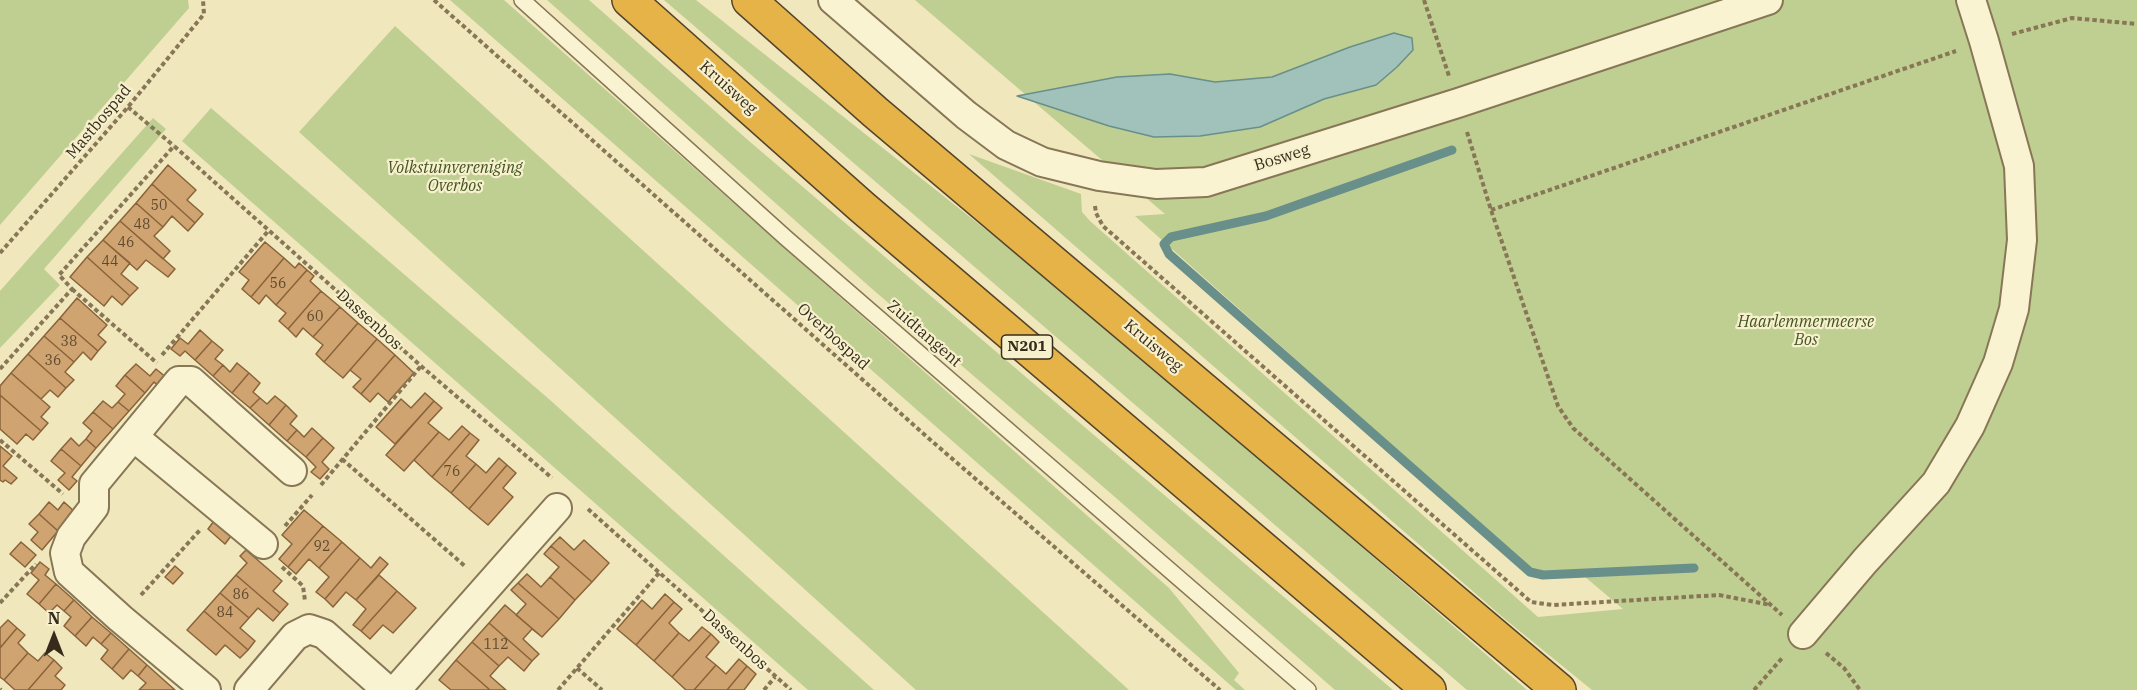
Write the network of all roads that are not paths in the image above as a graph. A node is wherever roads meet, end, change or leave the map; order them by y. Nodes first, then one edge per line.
1 (522, 0) edge
2 (629, 0) edge
3 (749, 0) edge
4 (833, 0) edge
5 (1768, 0) edge
6 (1971, 0) edge
7 (134, 437) junction
8 (292, 471) dead end
9 (569, 505) road end
10 (263, 547) road end
11 (1803, 634) road end
12 (206, 690) edge
13 (249, 690) edge
14 (387, 690) edge
15 (396, 690) edge
16 (1308, 690) edge
17 (1429, 690) edge
18 (1559, 690) edge

1 - 16 lane, Zuidtangent
2 - 17 highway, Kruisweg / N201
3 - 18 highway, Kruisweg
4 - 5 street, Bosweg
6 - 11 street
7 - 8 street
7 - 10 street
7 - 12 street
9 - 15 street
13 - 14 street

